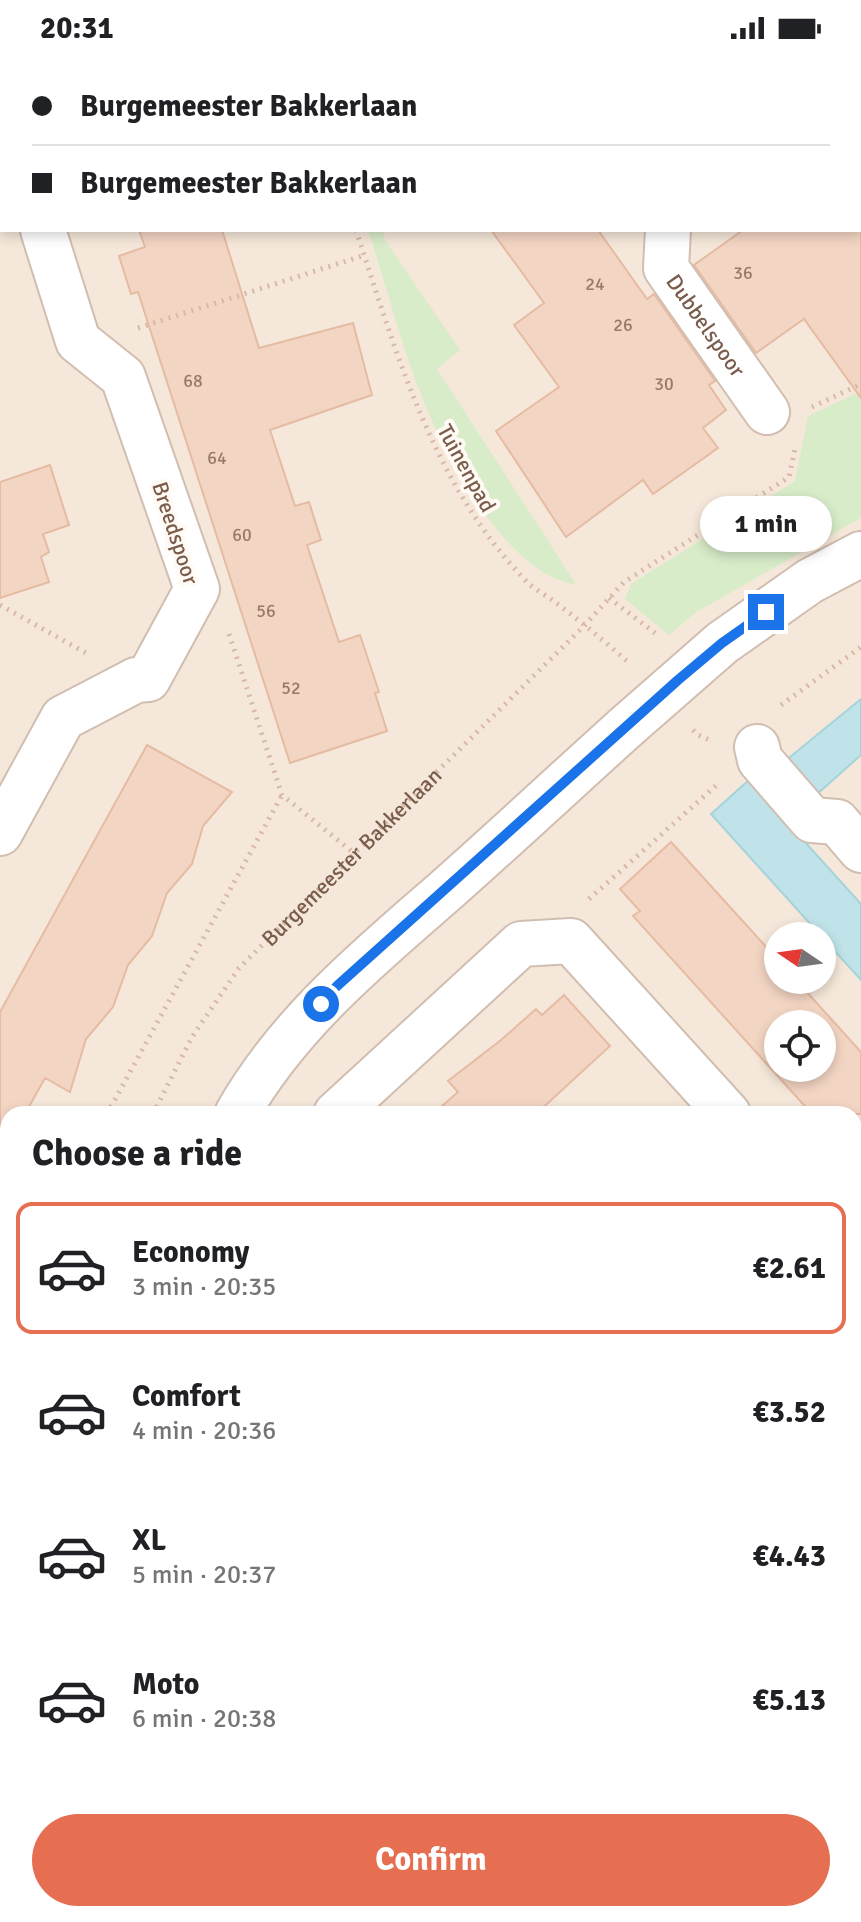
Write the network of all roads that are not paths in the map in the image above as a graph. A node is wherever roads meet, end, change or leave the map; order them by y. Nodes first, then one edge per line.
1 (44, 232) edge
2 (668, 232) edge
3 (790, 421) road end
4 (861, 554) edge
5 (757, 747) road end
6 (0, 833) edge
7 (861, 850) edge
8 (242, 1106) edge
9 (345, 1106) edge
10 (721, 1106) edge

1 - 6 street, Breedspoor
2 - 3 street, Dubbelspoor
4 - 8 street, bridge
5 - 7 street
9 - 10 street

